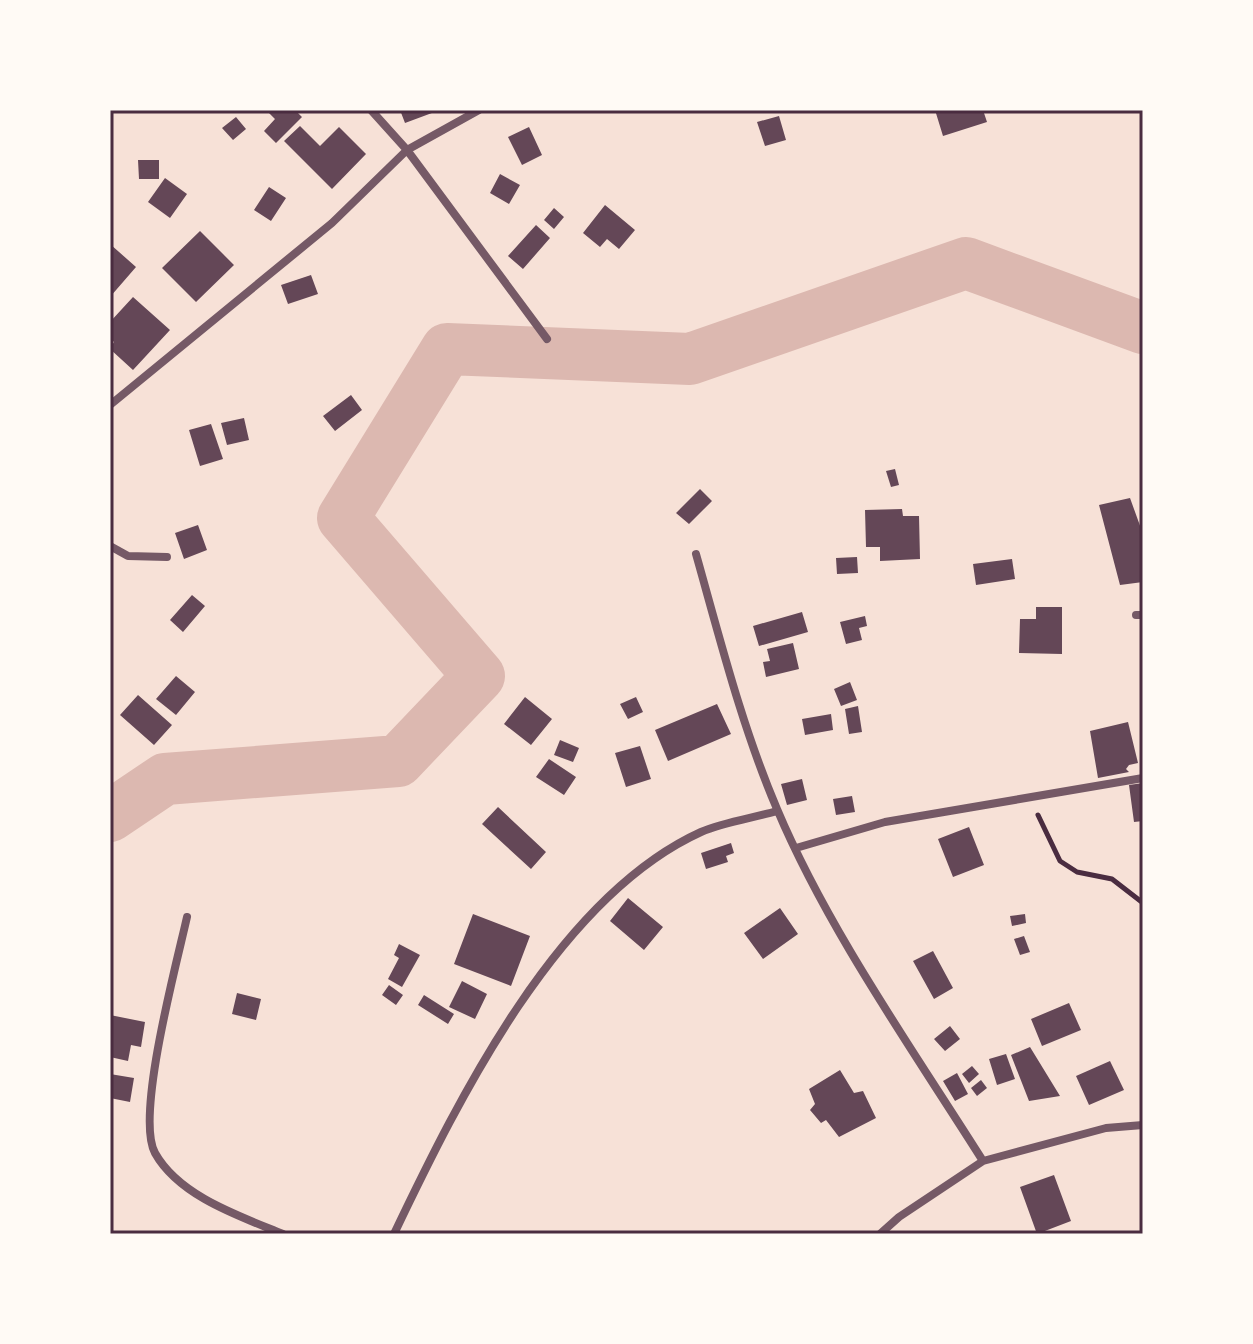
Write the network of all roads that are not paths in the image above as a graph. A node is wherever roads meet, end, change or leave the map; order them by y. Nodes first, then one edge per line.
1 (371, 110) edge
2 (479, 110) edge
3 (407, 150) junction
4 (547, 339) dead end
5 (110, 405) edge
6 (110, 546) edge
7 (696, 554) dead end
8 (167, 557) dead end
9 (1143, 778) edge
10 (777, 811) junction
11 (796, 848) junction
12 (187, 917) dead end
13 (1143, 1125) edge
14 (983, 1161) junction
15 (283, 1234) edge
16 (394, 1234) edge
17 (880, 1234) edge

1 - 3 street
2 - 3 street
3 - 4 street
3 - 5 street
6 - 8 street
7 - 10 street
9 - 11 street
10 - 11 street
10 - 16 street
11 - 14 street
12 - 15 street
13 - 14 street
14 - 17 street

